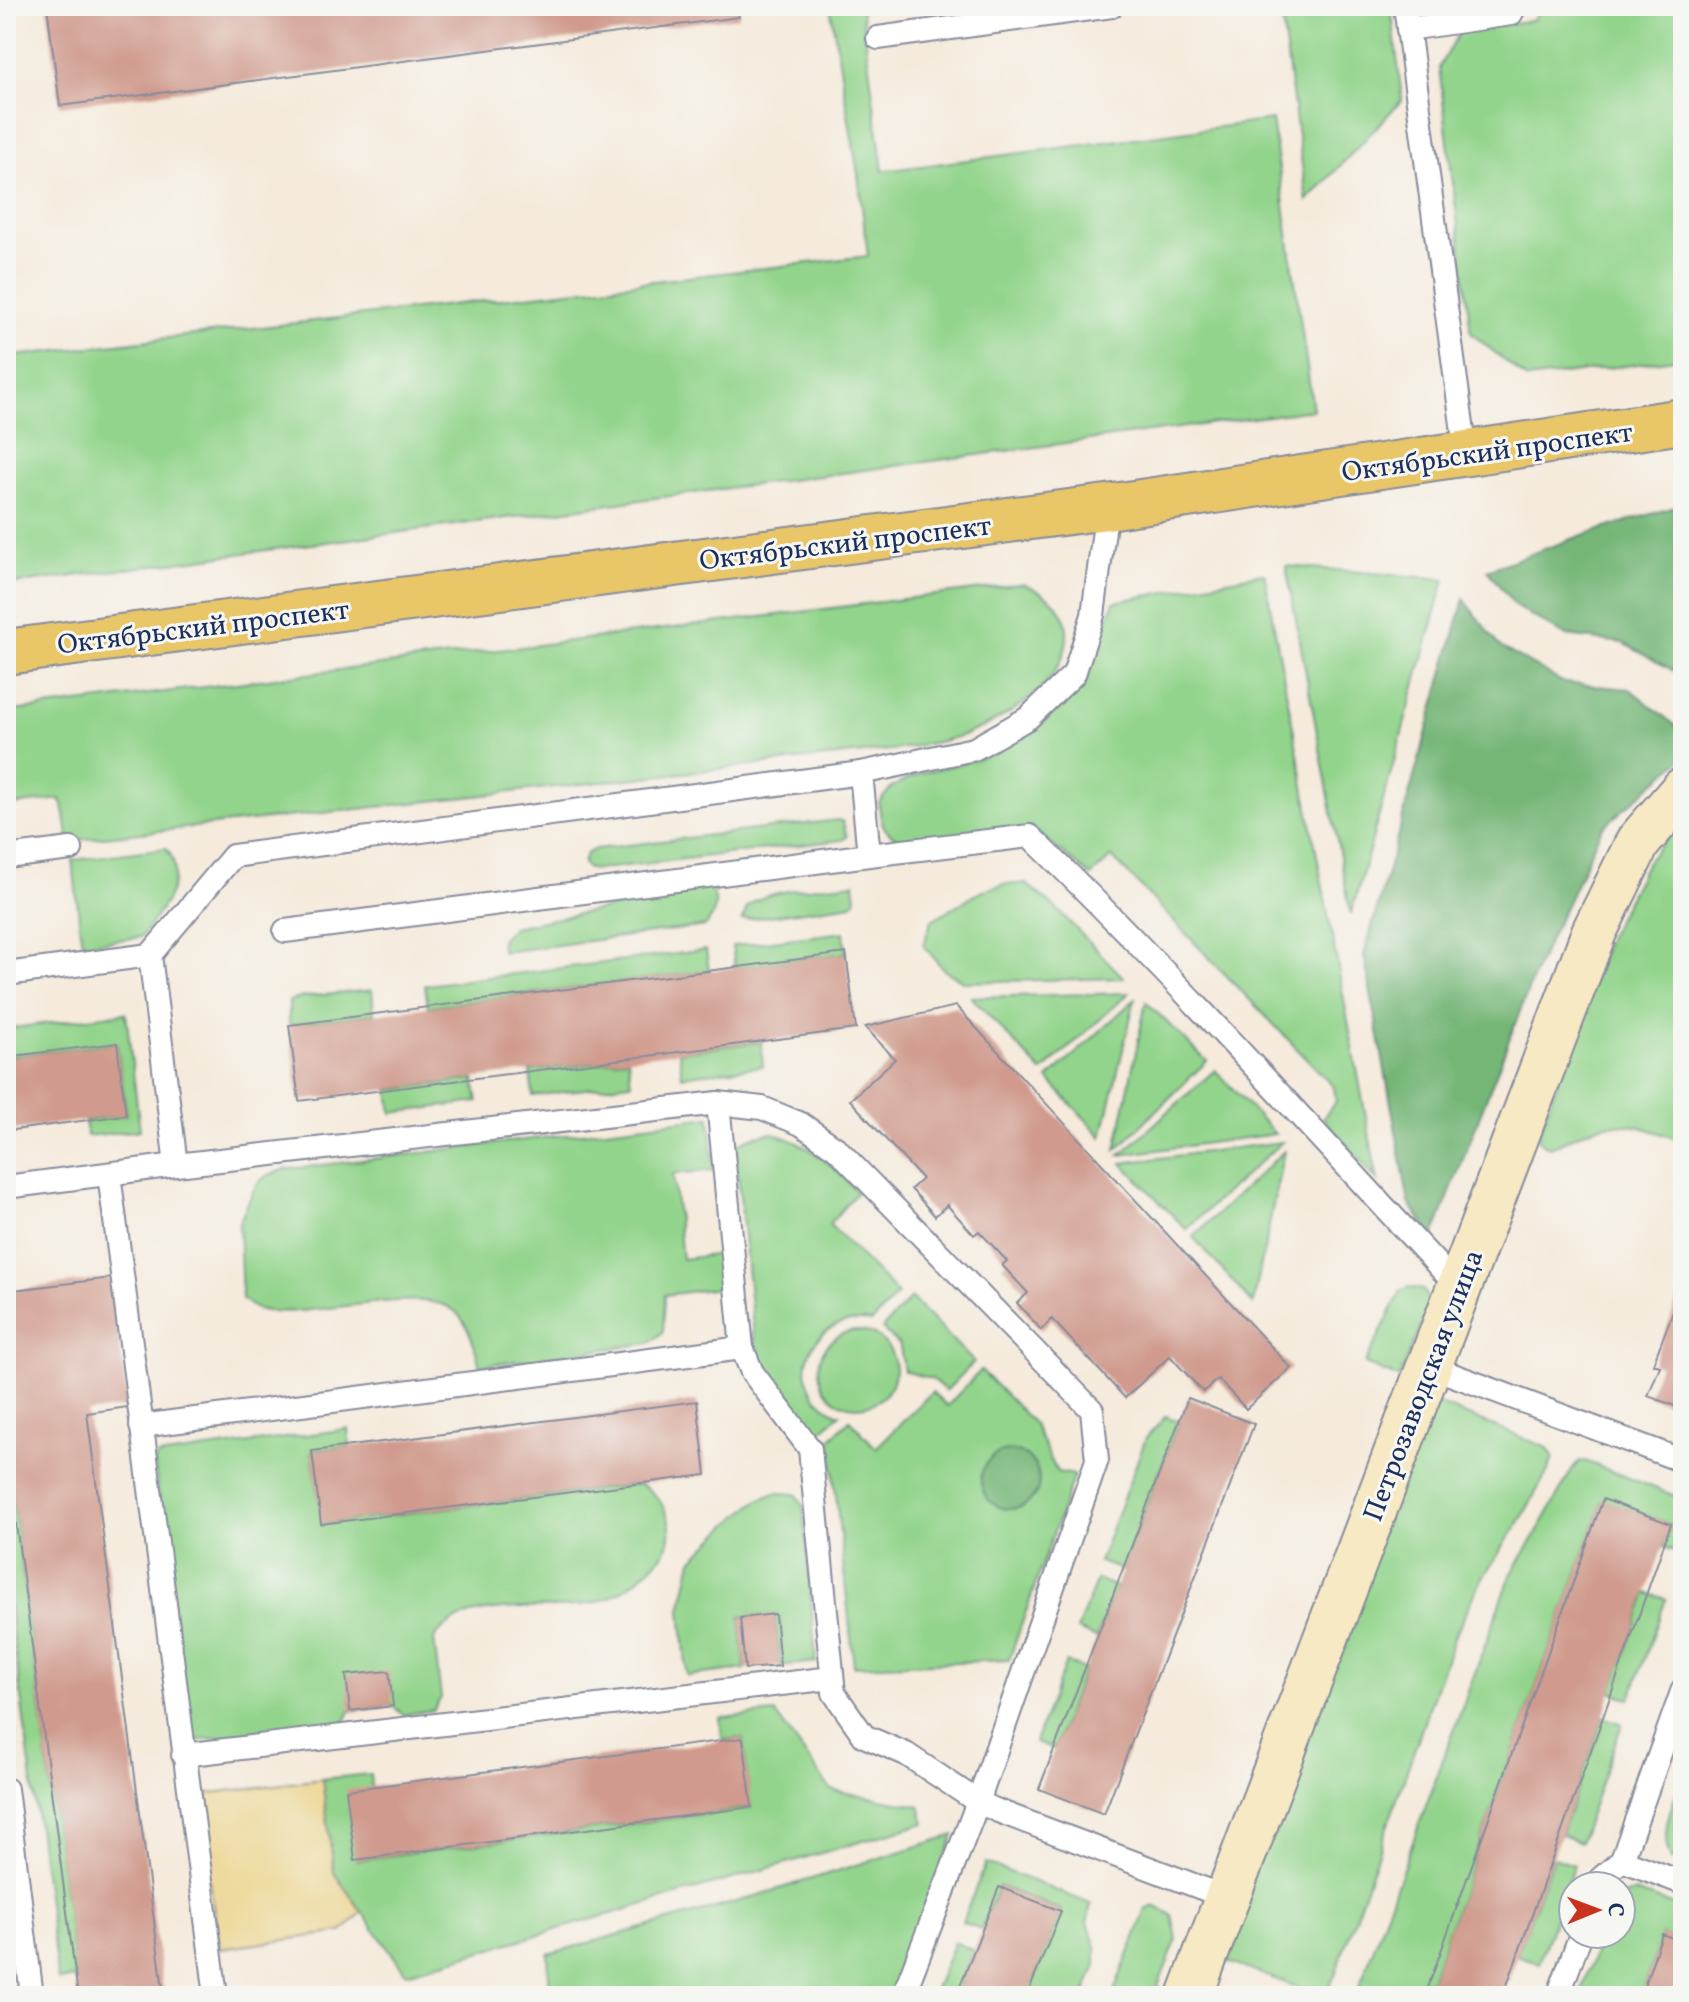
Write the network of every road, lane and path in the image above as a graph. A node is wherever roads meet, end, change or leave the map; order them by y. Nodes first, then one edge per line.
1 (1112, 6) edge
2 (1515, 6) edge
3 (1406, 17) edge
4 (878, 38) dead end
5 (1683, 421) edge
6 (1466, 454) junction
7 (1107, 507) junction
8 (6, 652) edge
9 (861, 773) junction
10 (1683, 790) edge
11 (71, 849) dead end
12 (869, 855) junction
13 (6, 857) edge
14 (285, 931) dead end
15 (150, 955) junction
16 (6, 974) edge
17 (718, 1103) junction
18 (176, 1165) junction
19 (109, 1174) junction
20 (6, 1187) edge
21 (1459, 1288) junction
22 (742, 1348) junction
23 (1429, 1366) junction
24 (141, 1426) junction
25 (1683, 1461) edge
26 (832, 1678) junction
27 (1683, 1689) edge
28 (183, 1755) junction
29 (6, 1789) edge
30 (978, 1802) junction
31 (1622, 1860) junction
32 (1610, 1870) edge
33 (1683, 1883) edge
34 (1228, 1898) junction
35 (1575, 1950) edge
36 (32, 1996) edge
37 (216, 1996) edge
38 (903, 1996) edge
39 (1190, 1996) edge
40 (1558, 1996) edge

1 - 4 lane
2 - 3 lane
3 - 6 lane
5 - 6 main road, Октябрьский проспект
6 - 7 main road, Октябрьский проспект
7 - 8 main road, Октябрьский проспект
7 - 9 lane
9 - 12 lane
9 - 15 lane
10 - 21 street, Петрозаводская улица
11 - 13 lane
12 - 14 lane
12 - 21 lane
15 - 16 lane
15 - 18 lane
17 - 18 lane
17 - 22 lane
17 - 30 lane
18 - 19 lane
19 - 20 lane
19 - 24 lane
21 - 23 street, Петрозаводская улица
22 - 24 lane
22 - 26 lane
23 - 25 lane
23 - 34 street, Петрозаводская улица
24 - 28 lane
26 - 28 lane
26 - 30 lane
27 - 31 lane
28 - 37 lane
29 - 36 lane
30 - 34 lane
30 - 38 lane
31 - 32 lane
31 - 33 lane
34 - 39 street, Петрозаводская улица
35 - 40 lane

